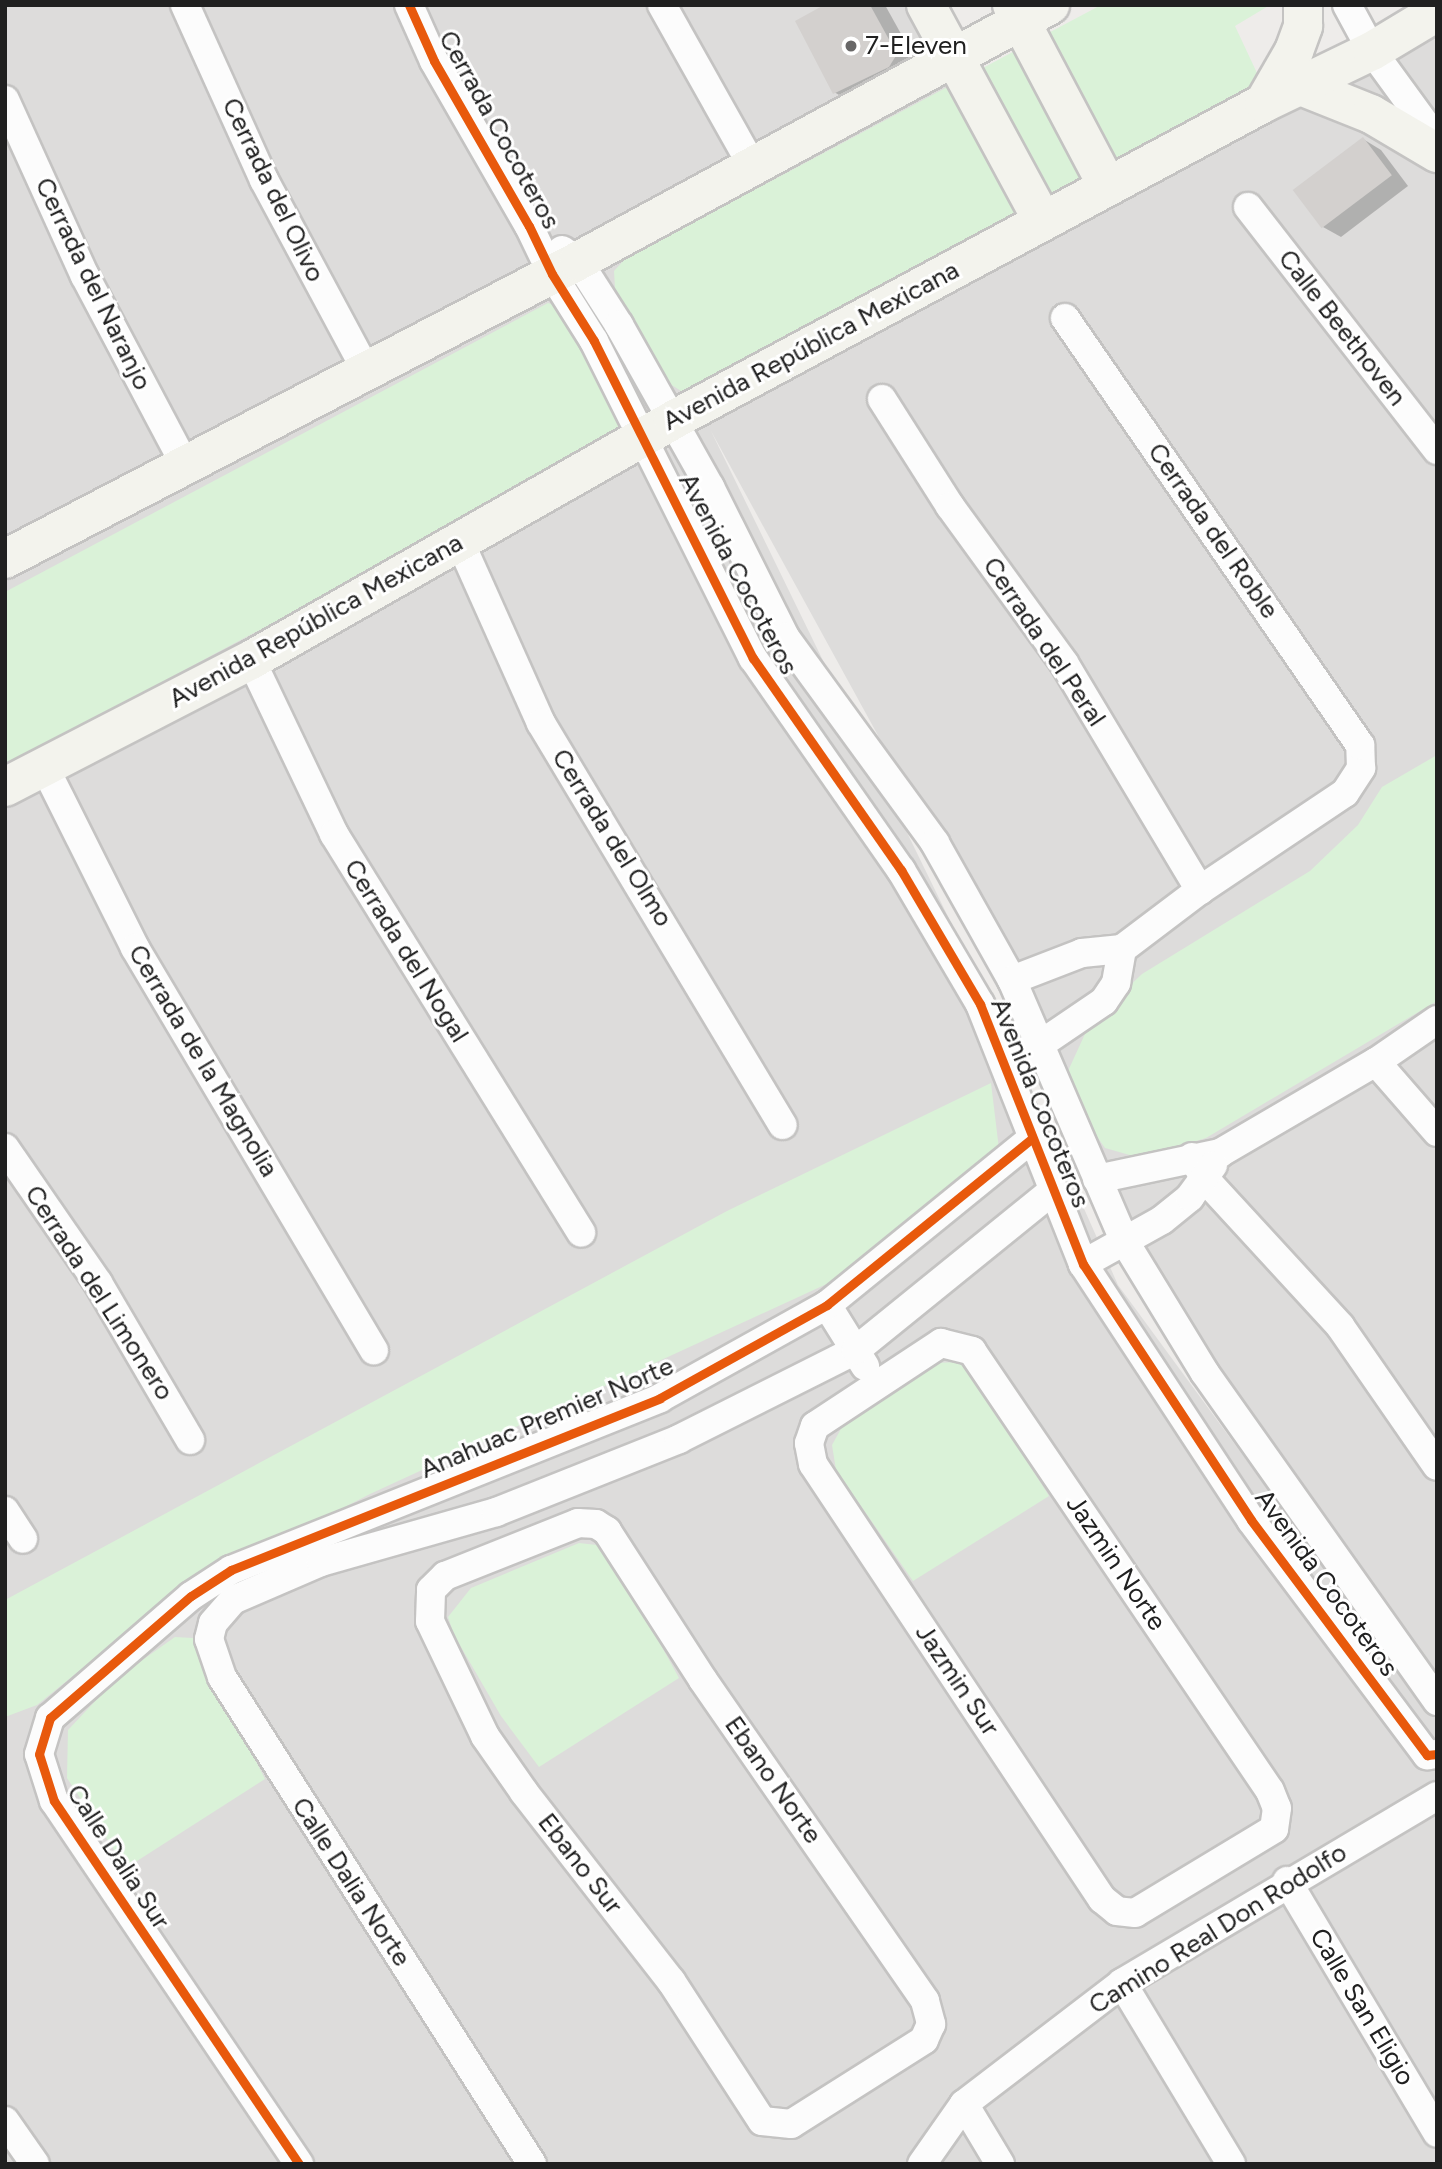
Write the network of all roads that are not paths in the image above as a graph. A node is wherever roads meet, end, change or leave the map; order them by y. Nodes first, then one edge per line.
1 (185, 5) edge
2 (409, 5) edge
3 (662, 5) edge
4 (926, 5) edge
5 (1303, 5) edge
6 (1347, 5) edge
7 (1434, 5) edge
8 (1027, 11) edge
9 (1437, 11) edge
10 (1372, 51) junction
11 (954, 59) junction
12 (1301, 86) junction
13 (5, 100) edge
14 (1437, 100) edge
15 (1264, 103) junction
16 (1437, 132) edge
17 (1437, 140) edge
18 (1437, 153) edge
19 (752, 167) junction
20 (1107, 185) junction
21 (1248, 206) dead end
22 (1043, 221) junction
23 (565, 267) junction
24 (1065, 318) dead end
25 (367, 372) junction
26 (882, 399) dead end
27 (658, 428) junction
28 (1437, 450) edge
29 (185, 465) junction
30 (460, 542) junction
31 (6, 556) edge
32 (251, 660) junction
33 (44, 766) junction
34 (5, 787) edge
35 (1200, 890) junction
36 (1122, 949) junction
37 (1012, 980) junction
38 (1437, 1020) edge
39 (1043, 1046) junction
40 (1376, 1062) junction
41 (1007, 1067) junction
42 (783, 1125) dead end
43 (1437, 1132) edge
44 (1031, 1139) junction
45 (5, 1148) edge
46 (1198, 1168) junction
47 (1097, 1179) junction
48 (1052, 1191) junction
49 (581, 1233) dead end
50 (1125, 1242) junction
51 (1083, 1264) junction
52 (827, 1305) junction
53 (374, 1350) dead end
54 (856, 1350) junction
55 (874, 1384) junction
56 (190, 1440) dead end
57 (1437, 1466) edge
58 (475, 1472) junction
59 (5, 1511) edge
60 (496, 1512) junction
61 (23, 1539) dead end
62 (515, 1546) junction
63 (316, 1550) junction
64 (191, 1596) junction
65 (213, 1623) junction
66 (1437, 1701) edge
67 (1437, 1754) edge
68 (1437, 1796) edge
69 (1197, 1879) joint
70 (1287, 1881) junction
71 (1122, 1983) junction
72 (851, 2089) joint
73 (964, 2104) junction
74 (5, 2120) edge
75 (1437, 2133) edge
76 (35, 2164) edge
77 (299, 2164) edge
78 (532, 2164) edge
79 (922, 2164) edge
80 (1000, 2164) edge
81 (1231, 2164) edge

1 - 25 street, Cerrada del Olivo
2 - 23 street, Cerrada Cocoteros
3 - 19 street
4 - 11 main road
5 - 15 main road
6 - 10 street
7 - 9 street
8 - 11 main road
8 - 20 main road
9 - 10 main road, Avenida República Mexicana
10 - 12 main road, Avenida República Mexicana
10 - 17 street
11 - 19 main road
11 - 22 main road
12 - 15 main road, Avenida República Mexicana
12 - 18 main road
13 - 29 street, Cerrada del Naranjo
14 - 16 street
15 - 20 main road, Avenida República Mexicana
19 - 23 main road
20 - 22 main road, Avenida República Mexicana
21 - 28 street, Calle Beethoven
22 - 27 main road, Avenida República Mexicana
23 - 25 main road
23 - 27 street
24 - 35 street, Cerrada del Roble
25 - 29 main road
26 - 35 street, Cerrada del Peral
27 - 30 main road, Avenida República Mexicana
27 - 37 street, Avenida Cocoteros
27 - 41 street, Avenida Cocoteros
29 - 31 main road
30 - 32 main road, Avenida República Mexicana
30 - 42 street, Cerrada del Olmo
32 - 33 main road, Avenida República Mexicana
32 - 49 street, Cerrada del Nogal
33 - 34 main road, Avenida República Mexicana
33 - 53 street, Cerrada de la Magnolia
35 - 36 street
36 - 37 street
36 - 39 street
37 - 39 street, Avenida Cocoteros
38 - 40 street
39 - 41 street
39 - 47 street, Avenida Cocoteros
40 - 43 street
40 - 46 street
41 - 44 street, Avenida Cocoteros
44 - 48 street, Avenida Cocoteros
44 - 52 street, Anahuac Premier Norte
45 - 56 street, Cerrada del Limonero
46 - 47 street
46 - 50 street
46 - 57 street
47 - 50 street, Avenida Cocoteros
48 - 51 street, Avenida Cocoteros
48 - 54 street, Anahuac Premier Norte
50 - 51 street
50 - 66 street, Avenida Cocoteros
51 - 67 street, Avenida Cocoteros
52 - 54 street
52 - 58 street, Anahuac Premier Norte
54 - 55 street
54 - 60 street, Anahuac Premier Norte
55 - 69 street, Jazmin Sur
55 - 69 street, Jazmin Norte
58 - 60 street
58 - 63 street, Anahuac Premier Norte
59 - 61 street
60 - 62 street
60 - 63 street, Anahuac Premier Norte
62 - 72 street, Ebano Norte
62 - 72 street, Ebano Sur
63 - 64 street, Anahuac Premier Norte
63 - 65 street, Anahuac Premier Norte
64 - 65 street
64 - 77 street, Calle Dalia Sur
65 - 78 street, Calle Dalia Norte
68 - 70 street, Camino Real Don Rodolfo
70 - 71 street, Camino Real Don Rodolfo
70 - 75 street, Calle San Eligio
71 - 73 street, Camino Real Don Rodolfo
71 - 81 street
73 - 79 street, Camino Real Don Rodolfo
73 - 80 street
74 - 76 street

